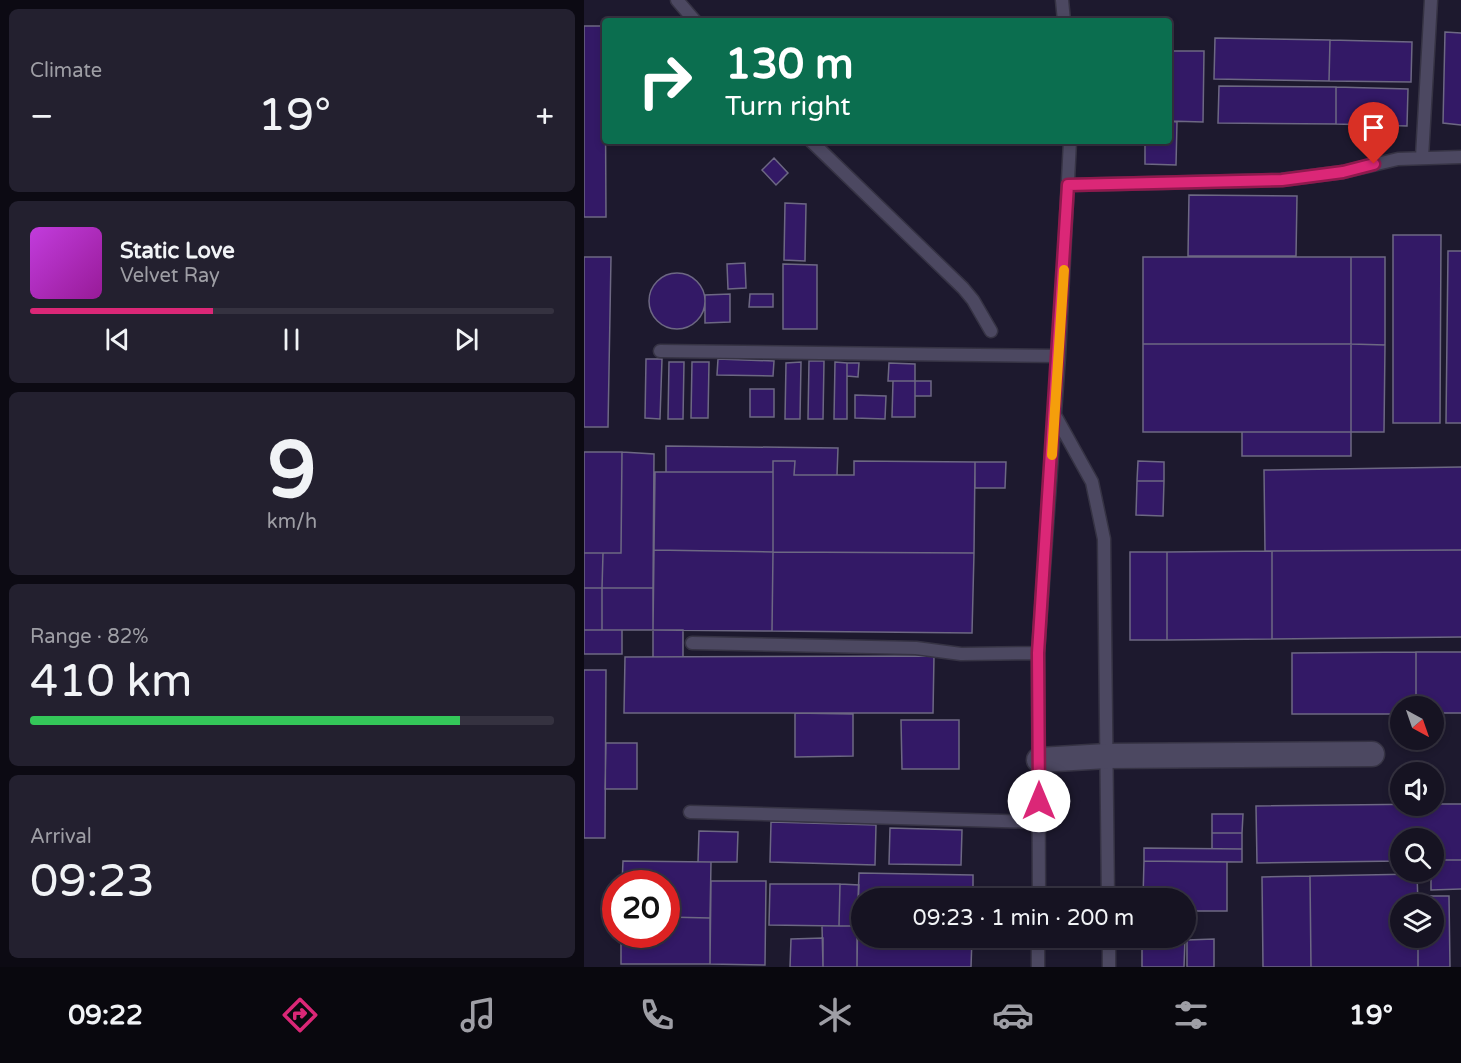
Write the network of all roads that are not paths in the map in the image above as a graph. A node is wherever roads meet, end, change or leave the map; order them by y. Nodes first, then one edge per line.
1 (677, 0) edge
2 (1062, 0) edge
3 (1431, 0) edge
4 (692, 18) edge
5 (1064, 18) edge
6 (814, 144) edge
7 (1070, 144) edge
8 (1422, 157) junction
9 (1462, 157) edge
10 (1068, 185) junction
11 (991, 331) dead end
12 (660, 351) dead end
13 (1059, 356) junction
14 (1055, 416) junction
15 (692, 643) dead end
16 (1038, 653) junction
17 (1372, 754) dead end
18 (1107, 756) junction
19 (1039, 760) junction
20 (690, 812) dead end
21 (1039, 822) junction
22 (1038, 888) edge
23 (1108, 888) edge
24 (1038, 948) edge
25 (1109, 948) edge
26 (1038, 967) edge
27 (1109, 967) edge

1 - 4 lane
2 - 5 lane
3 - 8 lane
6 - 11 lane
7 - 10 lane
8 - 9 lane
8 - 10 lane
10 - 13 lane
12 - 13 lane
13 - 14 lane
14 - 16 lane
14 - 18 lane
15 - 16 lane
16 - 19 lane
17 - 18 street
18 - 19 street
18 - 23 lane
19 - 21 lane
20 - 21 lane
21 - 22 lane
24 - 26 lane
25 - 27 lane

